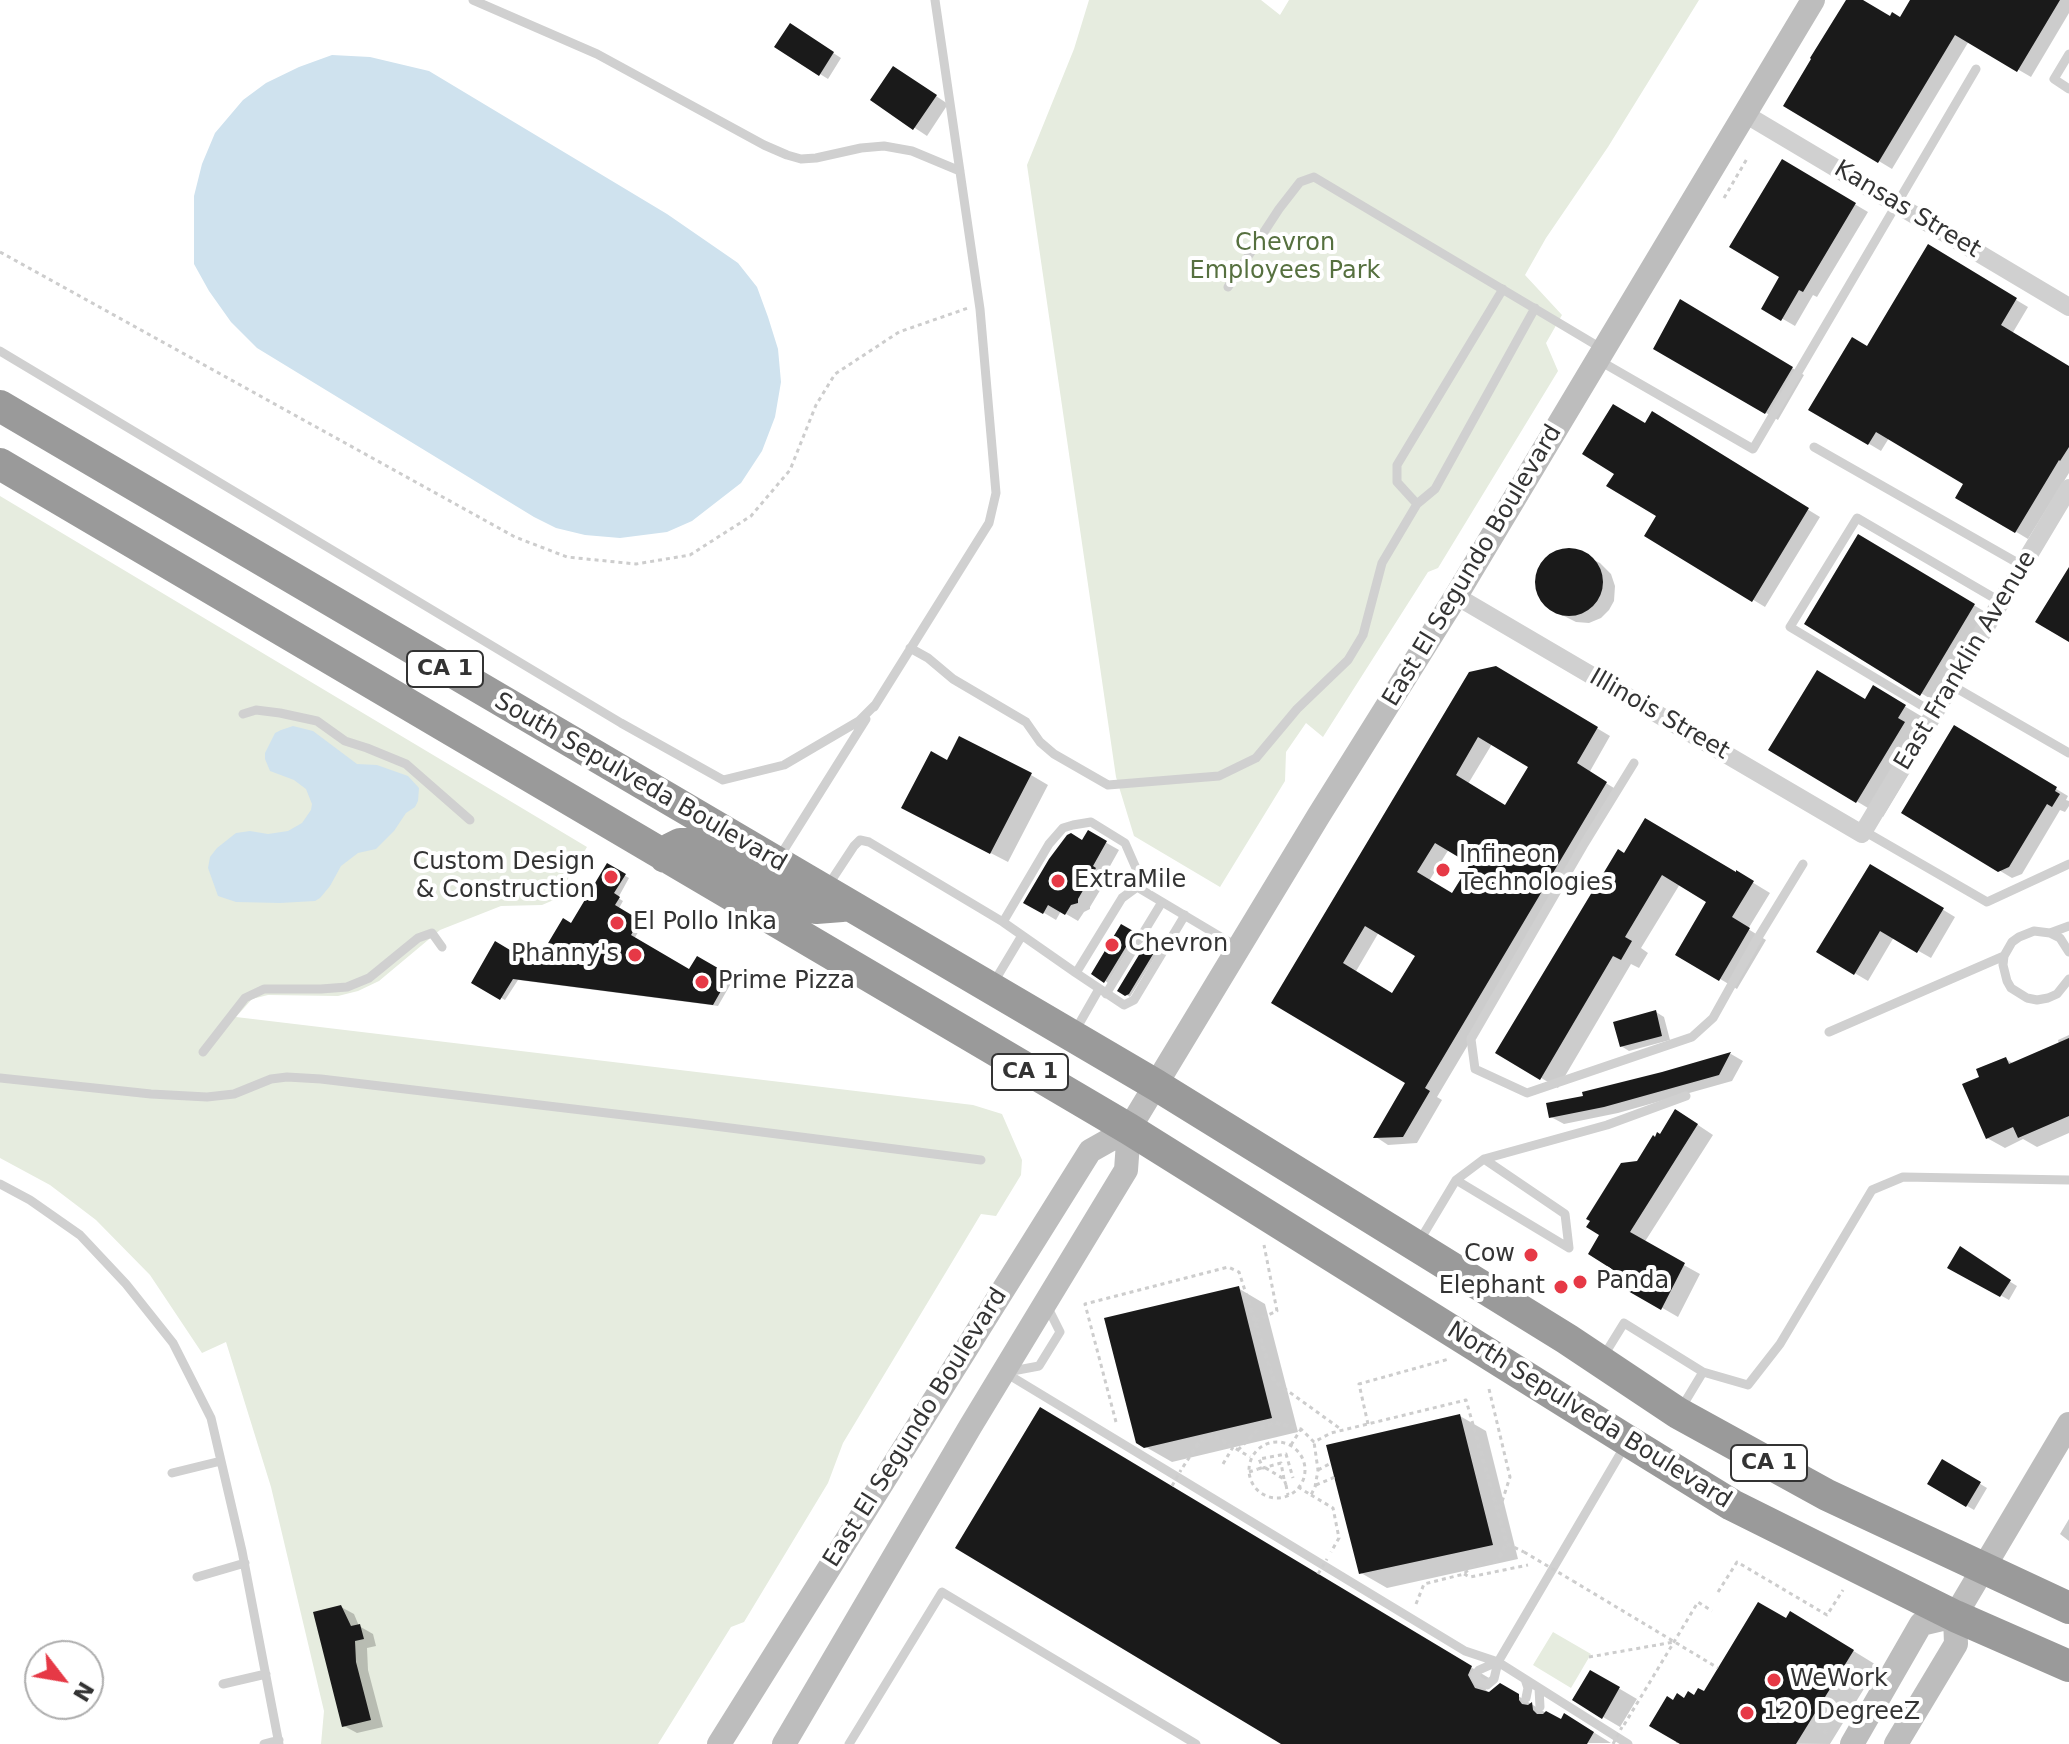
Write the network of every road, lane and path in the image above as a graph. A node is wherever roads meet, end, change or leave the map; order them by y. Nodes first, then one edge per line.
1 (473, 0) edge
2 (935, 0) edge
3 (1813, 0) edge
4 (2069, 54) edge
5 (1976, 69) dead end
6 (2069, 89) edge
7 (1745, 114) junction
8 (1748, 157) dead end
9 (960, 171) junction
10 (1724, 198) dead end
11 (1898, 205) junction
12 (0, 252) edge
13 (1228, 287) dead end
14 (1503, 289) junction
15 (979, 304) junction
16 (2069, 307) edge
17 (1535, 308) junction
18 (0, 351) edge
19 (1601, 355) junction
20 (0, 406) edge
21 (1814, 447) dead end
22 (0, 464) edge
23 (2066, 500) edge
24 (1417, 504) junction
25 (2023, 566) junction
26 (1456, 596) junction
27 (2001, 602) junction
28 (910, 648) junction
29 (1951, 685) junction
30 (876, 704) junction
31 (1934, 713) junction
32 (243, 714) dead end
33 (2069, 753) edge
34 (1634, 763) dead end
35 (470, 820) dead end
36 (1863, 832) junction
37 (665, 857) junction
38 (776, 863) junction
39 (1803, 864) dead end
40 (2069, 864) edge
41 (1137, 887) junction
42 (837, 898) junction
43 (1162, 902) junction
44 (1185, 915) junction
45 (1003, 922) junction
46 (2069, 926) edge
47 (2050, 933) junction
48 (1021, 937) junction
49 (442, 947) dead end
50 (1239, 948) junction
51 (2069, 952) edge
52 (2004, 956) junction
53 (1076, 973) junction
54 (2069, 979) edge
55 (990, 988) junction
56 (1103, 991) junction
57 (1829, 1032) dead end
58 (1073, 1036) junction
59 (203, 1052) dead end
60 (0, 1078) edge
61 (1156, 1085) junction
62 (1686, 1096) dead end
63 (1129, 1129) junction
64 (1484, 1159) junction
65 (981, 1160) dead end
66 (1456, 1180) junction
67 (2069, 1180) edge
68 (0, 1184) edge
69 (1264, 1245) dead end
70 (1416, 1246) junction
71 (1255, 1321) junction
72 (1453, 1358) dead end
73 (1600, 1361) junction
74 (1004, 1372) junction
75 (1703, 1372) junction
76 (1489, 1389) dead end
77 (1678, 1413) junction
78 (1368, 1424) junction
79 (1118, 1428) dead end
80 (1301, 1429) junction
81 (1342, 1430) junction
82 (2067, 1431) edge
83 (1628, 1441) junction
84 (1314, 1442) junction
85 (1291, 1445) junction
86 (1235, 1449) junction
87 (1251, 1458) junction
88 (221, 1461) junction
89 (1331, 1463) dead end
90 (1223, 1464) dead end
91 (1318, 1470) junction
92 (1249, 1472) junction
93 (172, 1473) dead end
94 (1284, 1476) junction
95 (1335, 1477) dead end
96 (1293, 1478) dead end
97 (1316, 1485) junction
98 (1172, 1486) dead end
99 (1298, 1487) junction
100 (1288, 1495) junction
101 (1311, 1495) junction
102 (1498, 1514) junction
103 (1507, 1544) junction
104 (245, 1563) junction
105 (1528, 1565) dead end
106 (1983, 1569) junction
107 (1318, 1574) dead end
108 (1464, 1574) junction
109 (197, 1577) dead end
110 (1843, 1590) dead end
111 (1718, 1592) dead end
112 (2069, 1608) edge
113 (1414, 1611) dead end
114 (1712, 1611) dead end
115 (1955, 1616) junction
116 (1674, 1642) junction
117 (1589, 1657) dead end
118 (1498, 1662) junction
119 (2069, 1666) edge
120 (1718, 1668) dead end
121 (266, 1674) junction
122 (1525, 1679) junction
123 (223, 1684) dead end
124 (1539, 1688) junction
125 (1526, 1698) dead end
126 (1540, 1707) dead end
127 (1810, 1723) dead end
128 (1827, 1733) dead end
129 (279, 1742) edge
130 (264, 1744) edge
131 (719, 1744) edge
132 (784, 1744) edge
133 (849, 1744) edge
134 (1196, 1744) edge
135 (1613, 1744) edge
136 (1628, 1744) edge
137 (1852, 1744) edge
138 (1896, 1744) edge

1 - 9 lane
2 - 9 lane
3 - 7 main road, East El Segundo Boulevard
4 - 6 lane
5 - 11 lane
7 - 11 street, Kansas Street
7 - 19 main road, East El Segundo Boulevard
8 - 10 path
9 - 15 lane
11 - 16 street, Kansas Street
11 - 19 lane
12 - 15 path
13 - 14 lane
14 - 17 lane
14 - 24 lane
15 - 28 lane
17 - 19 lane
17 - 24 lane
18 - 30 lane
19 - 26 main road, East El Segundo Boulevard
20 - 38 highway, South Sepulveda Boulevard / CA 1
21 - 25 lane
22 - 37 highway, South Sepulveda Boulevard / CA 1
23 - 25 street, East Franklin Avenue
24 - 28 lane
25 - 27 street, East Franklin Avenue
26 - 36 street, Illinois Street
26 - 50 main road, East El Segundo Boulevard
27 - 29 street, East Franklin Avenue
27 - 31 lane
28 - 30 lane
29 - 31 street, East Franklin Avenue
29 - 33 lane
30 - 38 lane
31 - 36 street, East Franklin Avenue
32 - 35 lane
34 - 39 lane
36 - 40 lane
37 - 42 highway
37 - 63 highway, South Sepulveda Boulevard / CA 1
38 - 42 highway, South Sepulveda Boulevard / CA 1
41 - 43 lane
41 - 45 lane
41 - 53 lane
42 - 45 lane
42 - 55 highway, South Sepulveda Boulevard / CA 1
43 - 44 lane
43 - 56 lane
44 - 50 lane
44 - 56 lane
45 - 48 lane
46 - 47 lane
47 - 51 lane
47 - 52 lane
48 - 53 lane
48 - 55 lane
49 - 59 lane
50 - 61 main road, East El Segundo Boulevard
52 - 54 lane
52 - 57 lane
53 - 56 lane
55 - 58 highway, South Sepulveda Boulevard / CA 1
56 - 58 lane
58 - 61 highway, South Sepulveda Boulevard / CA 1
60 - 65 lane
61 - 63 main road, East El Segundo Boulevard
61 - 70 highway, North Sepulveda Boulevard / CA 1
62 - 64 lane
63 - 74 main road, East El Segundo Boulevard
63 - 83 highway, North Sepulveda Boulevard / CA 1
63 - 131 main road, East El Segundo Boulevard
64 - 66 lane
64 - 66 lane
66 - 70 lane
67 - 75 lane
68 - 88 lane
69 - 71 path
70 - 73 highway, North Sepulveda Boulevard / CA 1
71 - 79 path
71 - 81 path
72 - 78 path
73 - 75 lane
73 - 77 highway, North Sepulveda Boulevard / CA 1
74 - 118 lane
74 - 132 main road, East El Segundo Boulevard
75 - 77 lane
76 - 102 path
77 - 106 highway, North Sepulveda Boulevard / CA 1
78 - 81 path
78 - 102 path
80 - 84 path
80 - 85 path
80 - 86 path
81 - 84 path
82 - 106 main road
83 - 115 highway, North Sepulveda Boulevard / CA 1
83 - 118 lane
84 - 91 path
85 - 87 path
85 - 99 path
86 - 87 path
86 - 90 path
86 - 98 path, bridge
87 - 92 path
88 - 93 lane
88 - 104 lane
89 - 91 path
91 - 97 path
92 - 94 path, bridge
92 - 100 path
94 - 96 path
94 - 100 path, bridge
95 - 97 path
97 - 101 path
99 - 100 path
99 - 101 path
101 - 107 path, bridge
102 - 103 path
103 - 108 path
103 - 116 path, bridge
104 - 109 lane
104 - 121 lane
105 - 108 path
106 - 112 highway, North Sepulveda Boulevard / CA 1
106 - 115 main road
108 - 113 path
110 - 111 path
114 - 116 path
115 - 119 highway, North Sepulveda Boulevard / CA 1
115 - 137 main road
115 - 138 main road
116 - 117 path
116 - 120 path
116 - 135 path, bridge
118 - 122 lane
121 - 123 lane
121 - 129 lane
122 - 124 lane
122 - 125 lane
124 - 126 lane
124 - 136 lane
127 - 128 path
129 - 130 lane
133 - 134 lane

